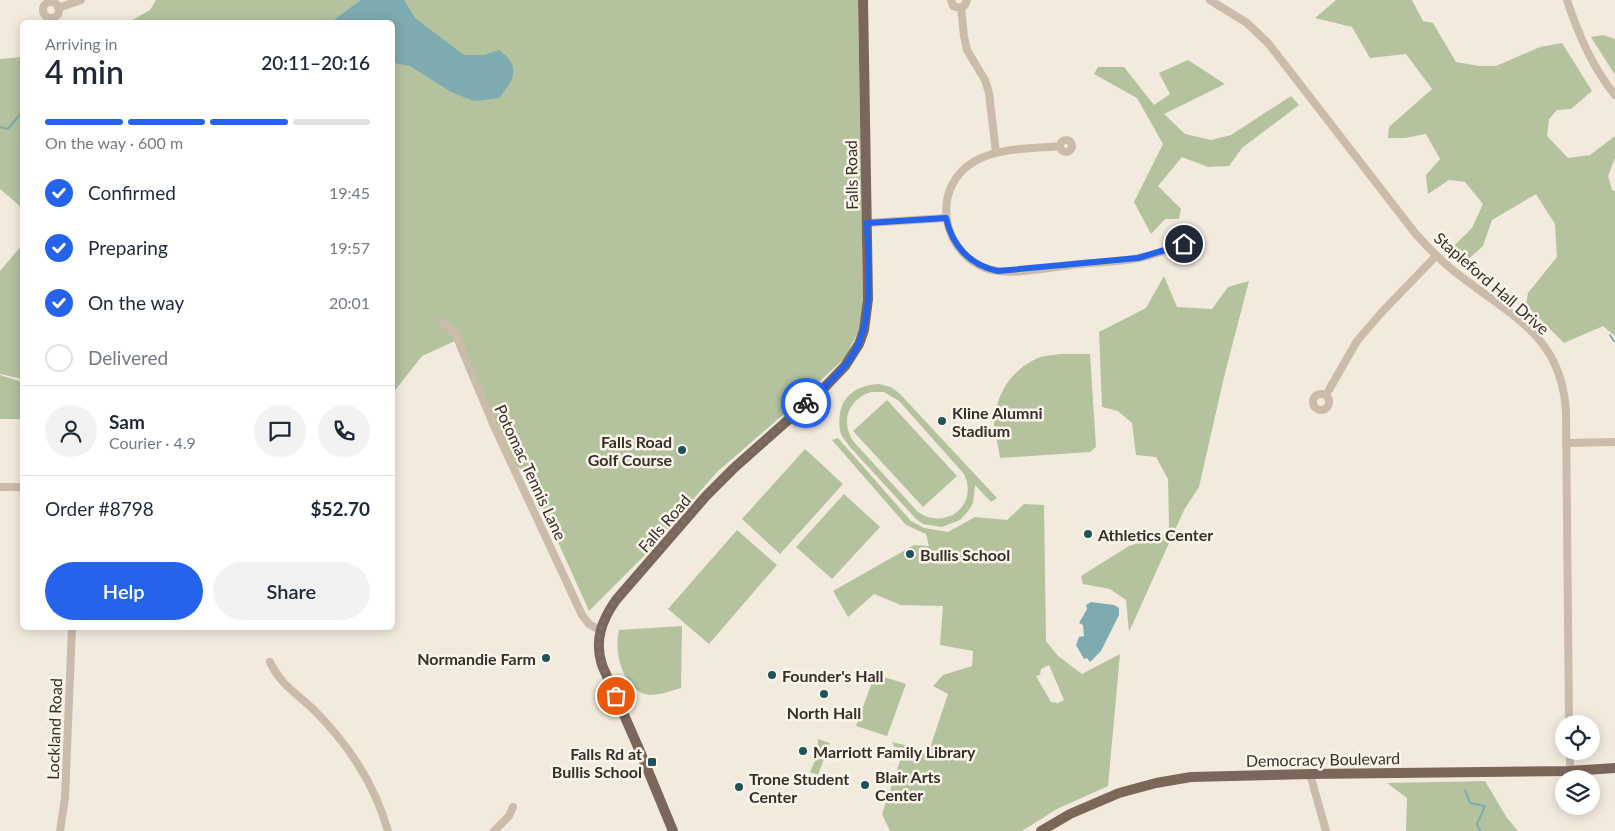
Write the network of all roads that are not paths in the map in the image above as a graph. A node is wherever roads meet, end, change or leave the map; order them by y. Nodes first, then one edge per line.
1 (81, 0) edge
2 (863, 0) edge
3 (951, 0) edge
4 (967, 0) edge
5 (1210, 0) edge
6 (1566, 0) edge
7 (58, 8) dead end
8 (961, 8) junction
9 (1615, 95) edge
10 (1060, 146) dead end
11 (996, 152) junction
12 (946, 218) junction
13 (867, 223) junction
14 (1172, 248) dead end
15 (1436, 256) junction
16 (442, 322) dead end
17 (1326, 395) dead end
18 (1615, 442) edge
19 (1566, 443) junction
20 (0, 487) edge
21 (20, 487) edge
22 (72, 630) edge
23 (600, 630) junction
24 (270, 662) dead end
25 (1569, 715) edge
26 (1615, 768) edge
27 (1585, 770) edge
28 (1555, 771) edge
29 (1310, 774) junction
30 (513, 807) dead end
31 (60, 831) edge
32 (388, 831) edge
33 (494, 831) edge
34 (673, 831) edge
35 (1042, 831) edge
36 (1326, 831) edge

1 - 7 street
2 - 13 main road, Falls Road
3 - 8 street
4 - 8 street
5 - 15 street, Stapleford Hall Drive
6 - 9 street
8 - 11 street
10 - 11 street
11 - 12 street
12 - 13 street
12 - 14 street
13 - 23 main road, Falls Road
15 - 17 street
15 - 19 street, Stapleford Hall Drive
16 - 23 street, Potomac Tennis Lane
18 - 19 street
19 - 25 street, Stapleford Hall Drive
20 - 21 street
22 - 31 street, Lockland Road
23 - 34 main road, Falls Road
24 - 32 street
26 - 27 main road, Democracy Boulevard
28 - 29 main road, Democracy Boulevard
29 - 35 main road, Democracy Boulevard
29 - 36 street
30 - 33 street

